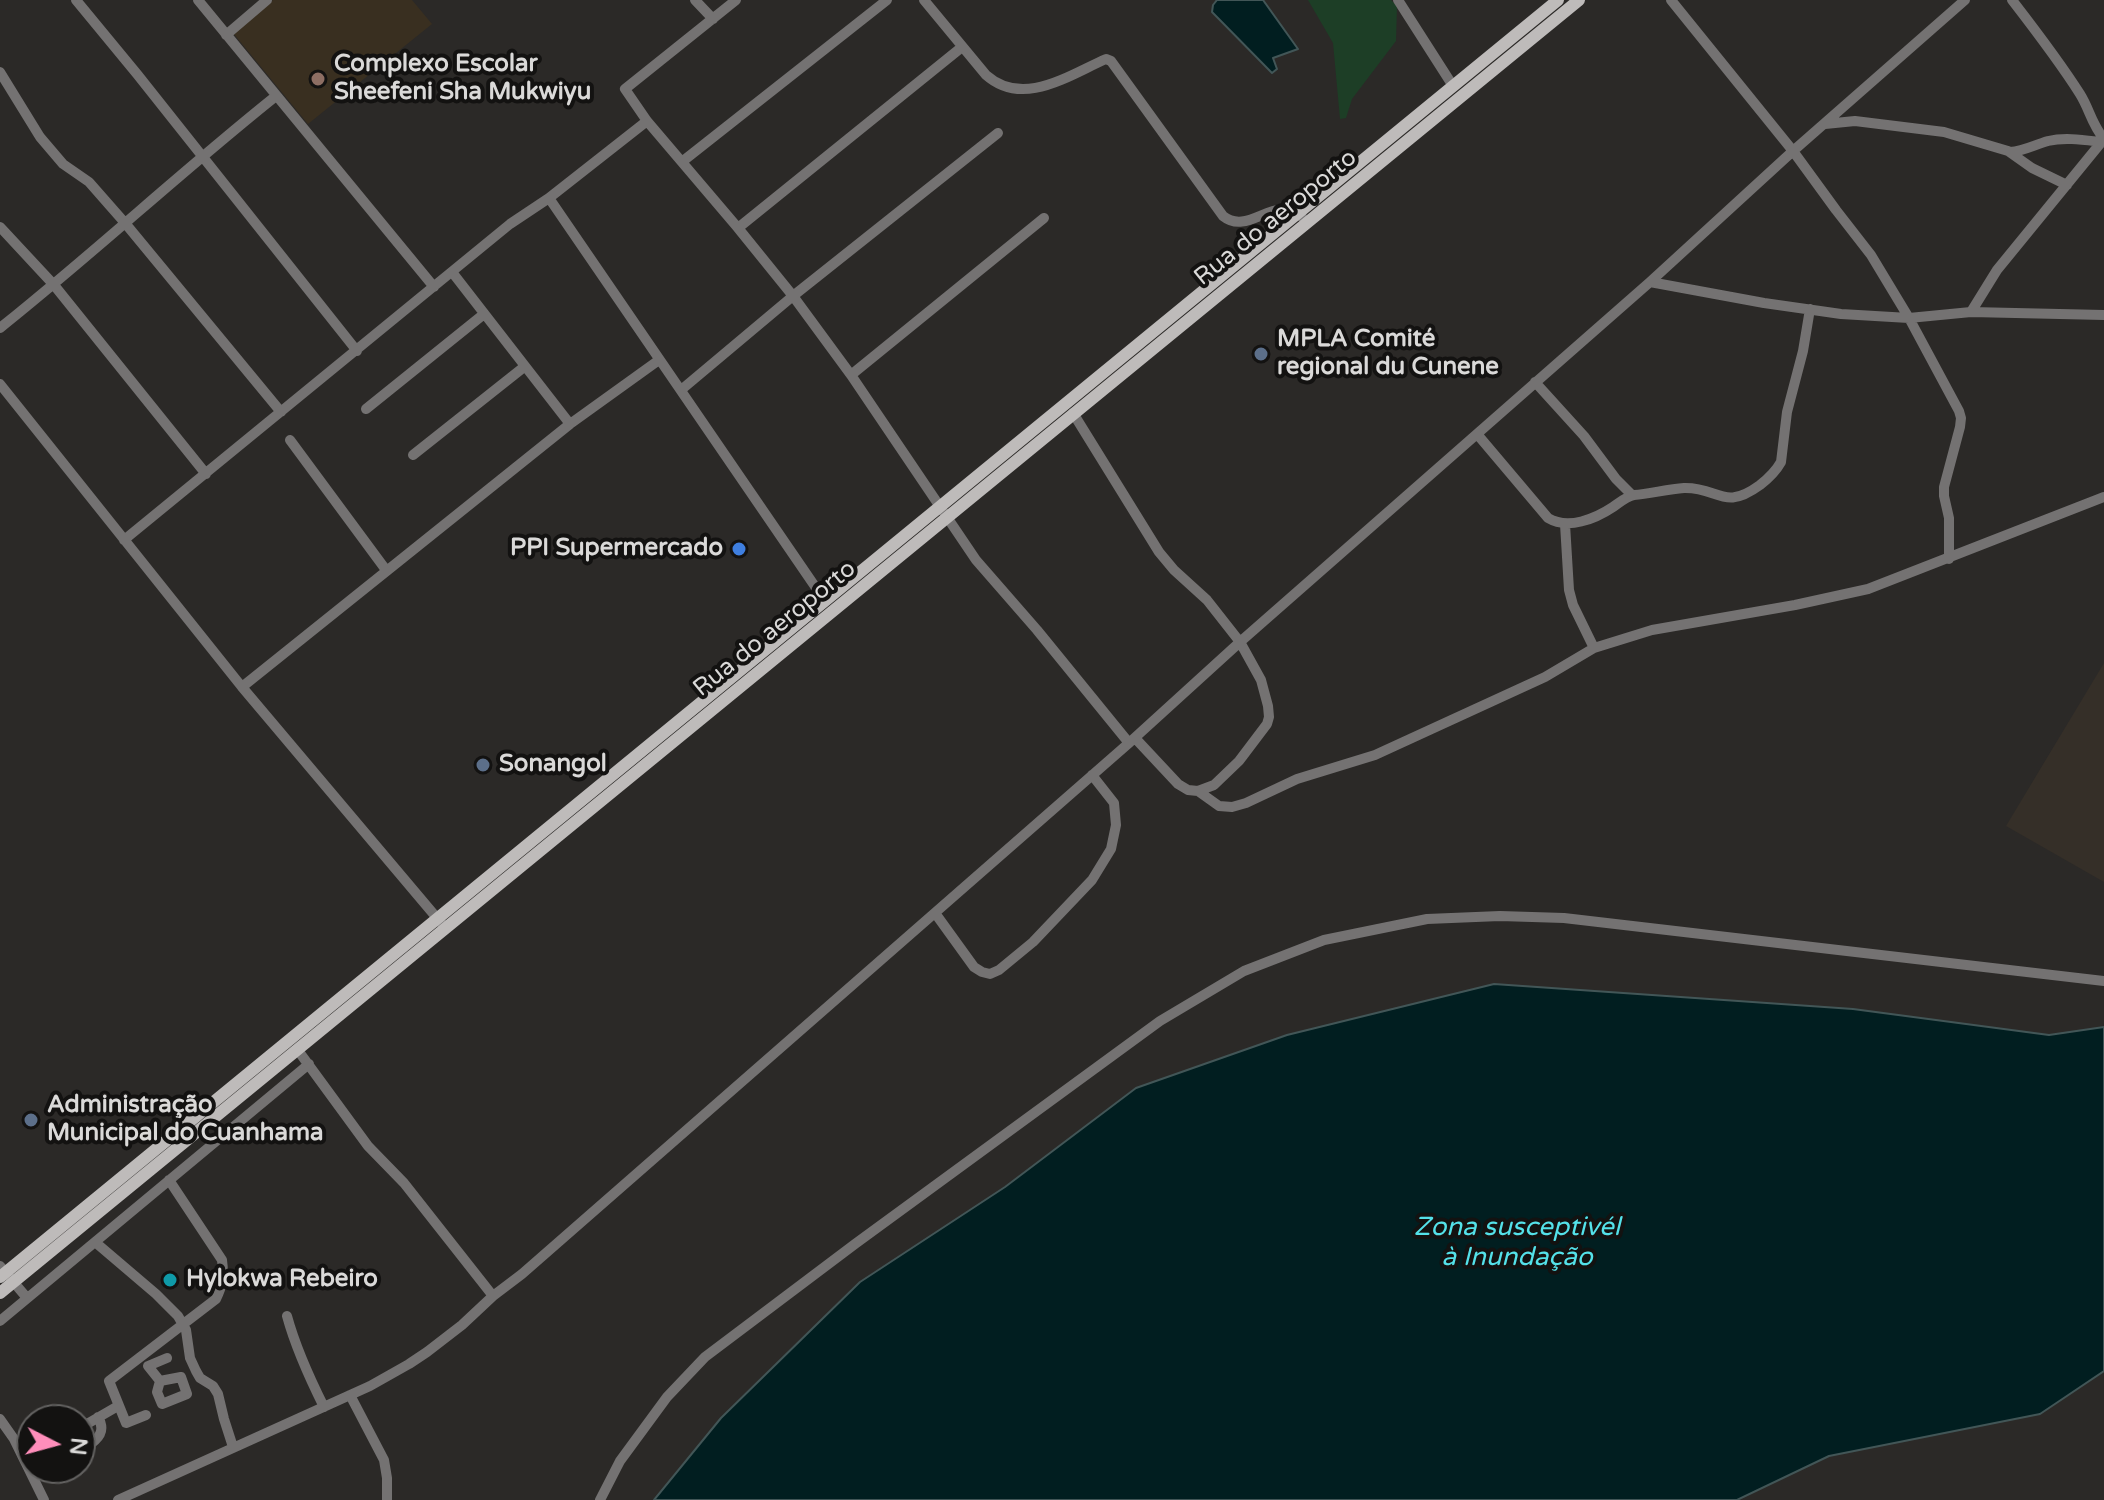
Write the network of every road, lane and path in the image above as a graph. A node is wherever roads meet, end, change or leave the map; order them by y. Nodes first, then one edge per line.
1 (76, 0) edge
2 (198, 0) edge
3 (267, 0) edge
4 (695, 0) edge
5 (736, 0) edge
6 (887, 0) edge
7 (924, 0) edge
8 (1398, 0) edge
9 (1558, 0) edge
10 (1579, 0) edge
11 (1671, 0) edge
12 (1965, 0) edge
13 (2012, 0) edge
14 (713, 19) junction
15 (226, 35) junction
16 (962, 47) junction
17 (0, 72) edge
18 (1453, 86) junction
19 (276, 96) junction
20 (647, 121) junction
21 (1823, 124) junction
22 (998, 133) dead end
23 (2103, 140) edge
24 (1793, 151) junction
25 (2010, 152) junction
26 (202, 155) junction
27 (683, 161) junction
28 (2067, 185) junction
29 (549, 198) junction
30 (1044, 218) dead end
31 (1302, 218) junction
32 (125, 223) junction
33 (0, 227) edge
34 (738, 228) junction
35 (452, 272) junction
36 (1650, 282) junction
37 (54, 285) junction
38 (434, 287) junction
39 (793, 296) junction
40 (1810, 309) junction
41 (1971, 312) junction
42 (484, 314) junction
43 (2104, 315) edge
44 (1909, 318) junction
45 (0, 328) edge
46 (357, 351) junction
47 (659, 360) junction
48 (524, 367) junction
49 (851, 375) junction
50 (1535, 382) junction
51 (0, 384) edge
52 (681, 390) junction
53 (366, 409) dead end
54 (281, 412) junction
55 (1073, 413) junction
56 (570, 424) junction
57 (1477, 434) junction
58 (290, 440) dead end
59 (413, 455) dead end
60 (206, 474) junction
61 (1632, 495) junction
62 (2104, 497) edge
63 (945, 512) junction
64 (1565, 524) junction
65 (124, 540) junction
66 (1949, 559) junction
67 (386, 570) junction
68 (825, 601) junction
69 (1240, 642) junction
70 (1594, 648) junction
71 (242, 687) junction
72 (1132, 740) junction
73 (1092, 775) junction
74 (1198, 791) junction
75 (935, 913) junction
76 (441, 923) junction
77 (2104, 981) edge
78 (297, 1049) junction
79 (309, 1064) junction
80 (169, 1180) junction
81 (95, 1242) junction
82 (5, 1274) edge
83 (0, 1293) edge
84 (493, 1296) junction
85 (27, 1298) junction
86 (287, 1316) dead end
87 (0, 1321) edge
88 (183, 1325) junction
89 (167, 1358) dead end
90 (160, 1381) junction
91 (207, 1381) junction
92 (185, 1387) junction
93 (350, 1395) junction
94 (118, 1406) junction
95 (324, 1407) junction
96 (146, 1415) dead end
97 (98, 1417) joint
98 (0, 1419) edge
99 (96, 1442) edge
100 (233, 1447) junction
101 (44, 1500) edge
102 (118, 1500) edge
103 (387, 1500) edge
104 (600, 1500) edge

1 - 26 street
2 - 15 street
3 - 15 street
4 - 14 street
5 - 14 street
6 - 27 street
7 - 16 street
8 - 18 street
9 - 18 main road, Rua do aeroporto
10 - 31 main road, Rua do aeroporto
11 - 24 street
12 - 21 street
13 - 23 street
14 - 20 street
15 - 19 street
16 - 31 street
16 - 34 street
17 - 32 street
18 - 31 main road, Rua do aeroporto
19 - 26 street
19 - 38 street
20 - 27 street
20 - 29 street
21 - 24 street
21 - 25 street
22 - 39 street
23 - 25 street
23 - 28 street
24 - 36 street
24 - 44 street
25 - 28 street
26 - 32 street
26 - 46 street
27 - 34 street
28 - 41 street
29 - 35 street
29 - 47 street
30 - 49 street
31 - 55 main road, Rua do aeroporto
31 - 63 main road, Rua do aeroporto
32 - 37 street
32 - 54 street
33 - 37 street
34 - 39 street
35 - 38 street
35 - 42 street
36 - 40 street
36 - 50 street
37 - 45 street
37 - 60 street
38 - 46 street
39 - 49 street
39 - 52 street
40 - 44 street
40 - 61 street
41 - 43 street
41 - 44 street
42 - 48 street
42 - 53 street
44 - 66 street
46 - 54 street
47 - 52 street
47 - 56 street
48 - 56 street
48 - 59 street
49 - 63 street
50 - 57 street
50 - 61 street
51 - 65 street
52 - 68 street
54 - 60 street
55 - 63 main road, Rua do aeroporto
55 - 69 street
56 - 67 street
57 - 64 street
57 - 69 street
58 - 67 street
60 - 65 street
61 - 64 street
62 - 66 street
63 - 68 main road, Rua do aeroporto
63 - 72 street
63 - 76 main road, Rua do aeroporto
64 - 70 street
65 - 71 street
66 - 70 street
67 - 71 street
68 - 76 main road, Rua do aeroporto
69 - 72 street
69 - 74 street
70 - 74 street
71 - 76 street
72 - 73 street
72 - 74 street
73 - 75 street
73 - 75 street
75 - 84 street
76 - 78 main road, Rua do aeroporto
76 - 82 main road, Rua do aeroporto
77 - 104 street
78 - 79 street
78 - 82 main road, Rua do aeroporto
79 - 80 street
79 - 84 street
80 - 81 street
80 - 88 street
81 - 85 street
81 - 88 street
82 - 83 main road, Rua do aeroporto
82 - 85 street
84 - 93 street
85 - 87 street
86 - 95 street
88 - 91 street
88 - 94 street
89 - 90 street
90 - 92 street
90 - 92 street
91 - 92 street
91 - 100 street
93 - 95 street
93 - 103 street
94 - 96 street
94 - 97 street
95 - 100 street
97 - 99 street
98 - 101 street
100 - 102 street

